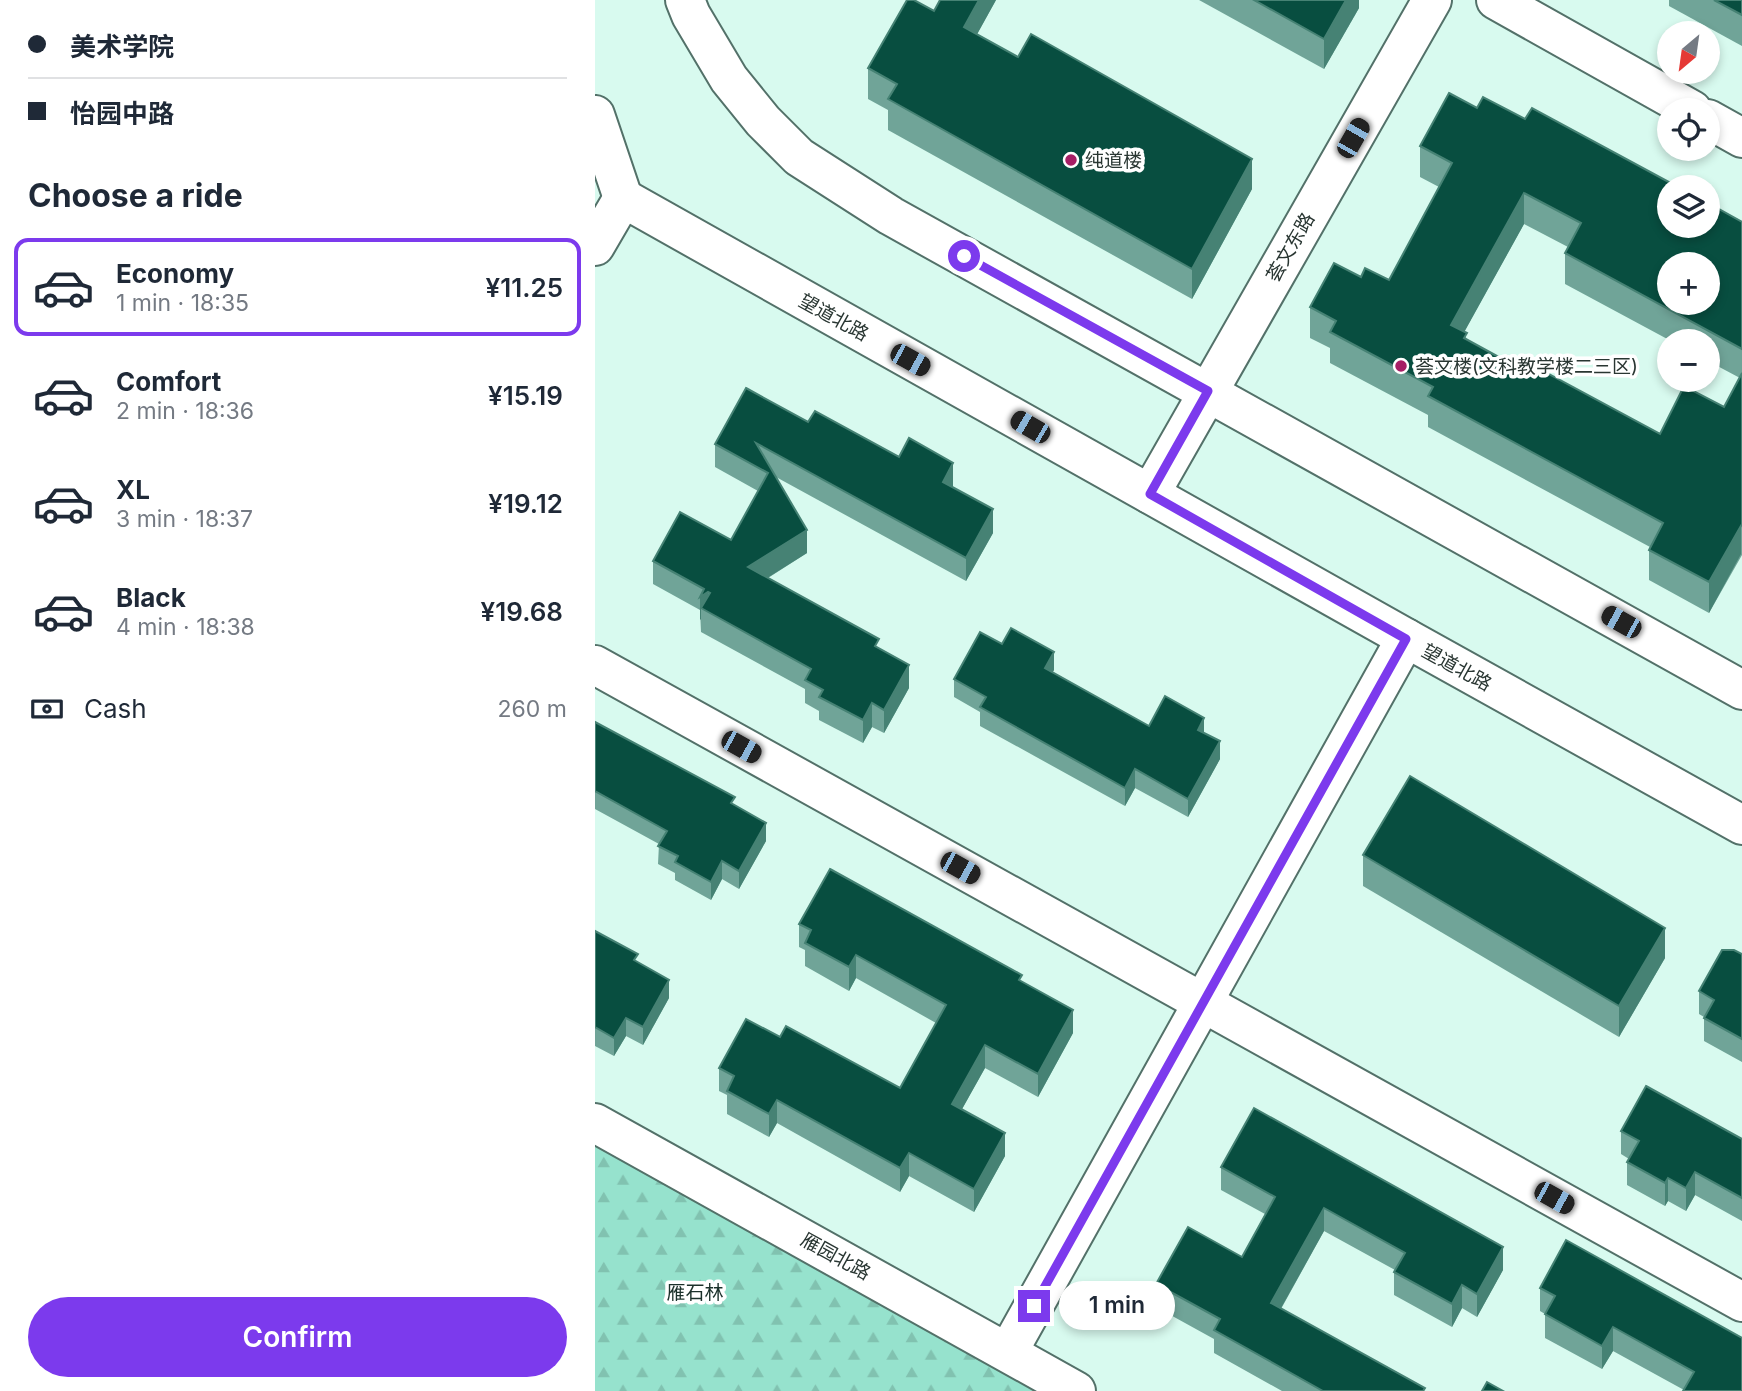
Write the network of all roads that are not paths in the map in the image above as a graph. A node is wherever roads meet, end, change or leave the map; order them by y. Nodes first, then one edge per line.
1 (685, 0) edge
2 (1432, 0) edge
3 (1496, 0) edge
4 (1671, 98) edge
5 (595, 115) edge
6 (1720, 126) edge
7 (1742, 138) edge
8 (623, 198) junction
9 (595, 246) edge
10 (1208, 391) junction
11 (1150, 494) junction
12 (1406, 639) junction
13 (595, 666) edge
14 (1742, 690) edge
15 (1742, 825) edge
16 (1203, 1003) junction
17 (595, 1123) edge
18 (1742, 1302) edge
19 (1008, 1352) junction
20 (1076, 1391) edge

1 - 10 street
2 - 10 street, 荟文东路
3 - 4 street
5 - 8 street
6 - 7 street
8 - 9 street
8 - 11 street, 望道北路
10 - 11 street, 荟文东路
10 - 14 street
11 - 12 street, 望道北路
12 - 15 street, 望道北路
12 - 16 street
13 - 16 street
16 - 18 street
16 - 19 street
17 - 19 street, 雁园北路
19 - 20 street, 雁园北路

